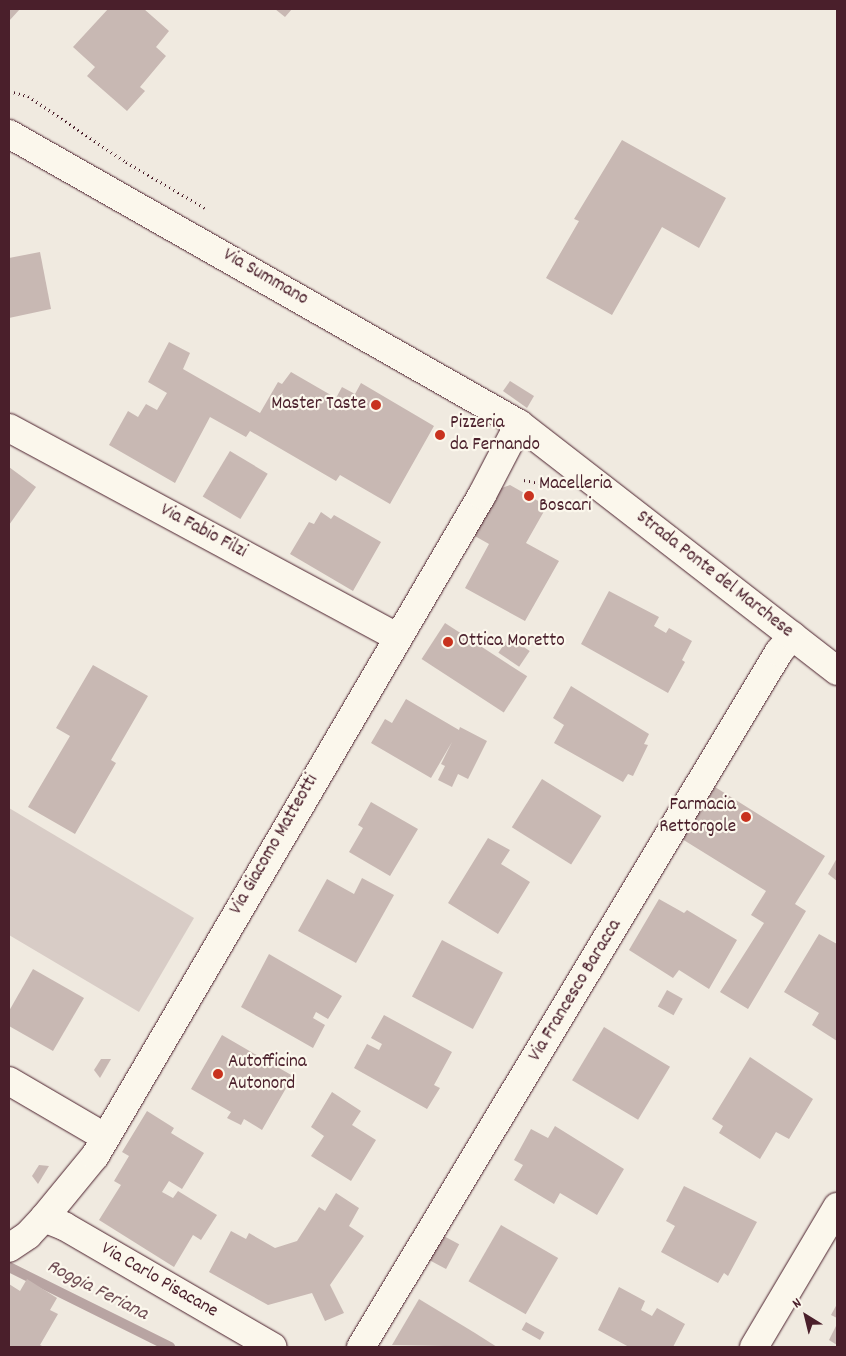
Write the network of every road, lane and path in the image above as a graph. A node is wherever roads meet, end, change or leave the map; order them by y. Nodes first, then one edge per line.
1 (9, 91) edge
2 (9, 134) edge
3 (126, 162) dead end
4 (519, 424) junction
5 (9, 428) edge
6 (792, 636) junction
7 (397, 637) junction
8 (837, 671) edge
9 (9, 1081) edge
10 (105, 1137) junction
11 (837, 1208) edge
12 (27, 1234) edge
13 (273, 1347) edge
14 (362, 1347) edge
15 (754, 1347) edge

1 - 3 path
2 - 4 street, Via Summano
4 - 6 street, Strada Ponte del Marchese
4 - 7 street, Via Giacomo Matteotti
5 - 7 street, Via Fabio Filzi
6 - 8 street, Strada Ponte del Marchese
6 - 14 street, Via Francesco Baracca
7 - 10 street, Via Giacomo Matteotti
9 - 10 street
10 - 12 street, Via Giacomo Matteotti
11 - 15 street
12 - 13 street, Via Carlo Pisacane

